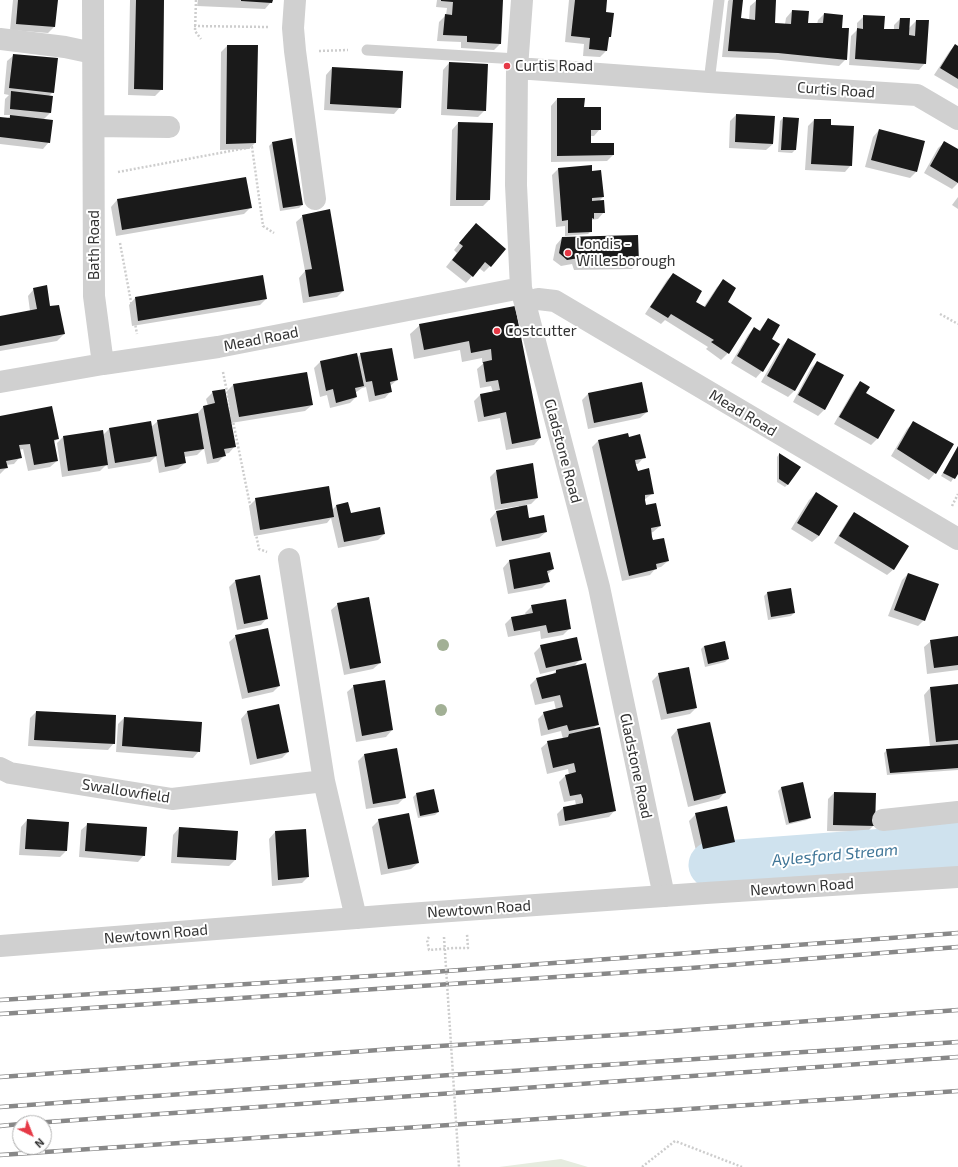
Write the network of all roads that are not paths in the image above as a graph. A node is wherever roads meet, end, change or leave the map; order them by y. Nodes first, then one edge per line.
1 (93, 0) edge
2 (295, 0) edge
3 (522, 0) edge
4 (719, 0) edge
5 (0, 39) edge
6 (367, 50) road end
7 (93, 53) junction
8 (517, 64) junction
9 (709, 82) junction
10 (958, 119) edge
11 (94, 126) junction
12 (169, 127) dead end
13 (315, 200) dead end
14 (523, 296) junction
15 (103, 364) junction
16 (0, 382) edge
17 (958, 540) edge
18 (289, 559) road end
19 (0, 768) edge
20 (324, 782) junction
21 (958, 812) edge
22 (883, 820) dead end
23 (958, 877) edge
24 (671, 896) junction
25 (356, 918) junction
26 (0, 946) edge

1 - 7 street, Bath Road
2 - 13 street
3 - 8 street, Gladstone Road
4 - 9 lane
5 - 7 street
6 - 8 lane
7 - 11 street, Bath Road
8 - 9 street, Curtis Road
8 - 14 street, Gladstone Road
9 - 10 street, Curtis Road
11 - 12 street
11 - 15 street, Bath Road
14 - 15 street, Mead Road
14 - 17 street, Mead Road
14 - 24 street, Gladstone Road
15 - 16 street, Mead Road
18 - 20 street
19 - 20 street, Swallowfield
20 - 25 street
21 - 22 street
23 - 24 street, Newtown Road
24 - 25 street, Newtown Road
25 - 26 street, Newtown Road

